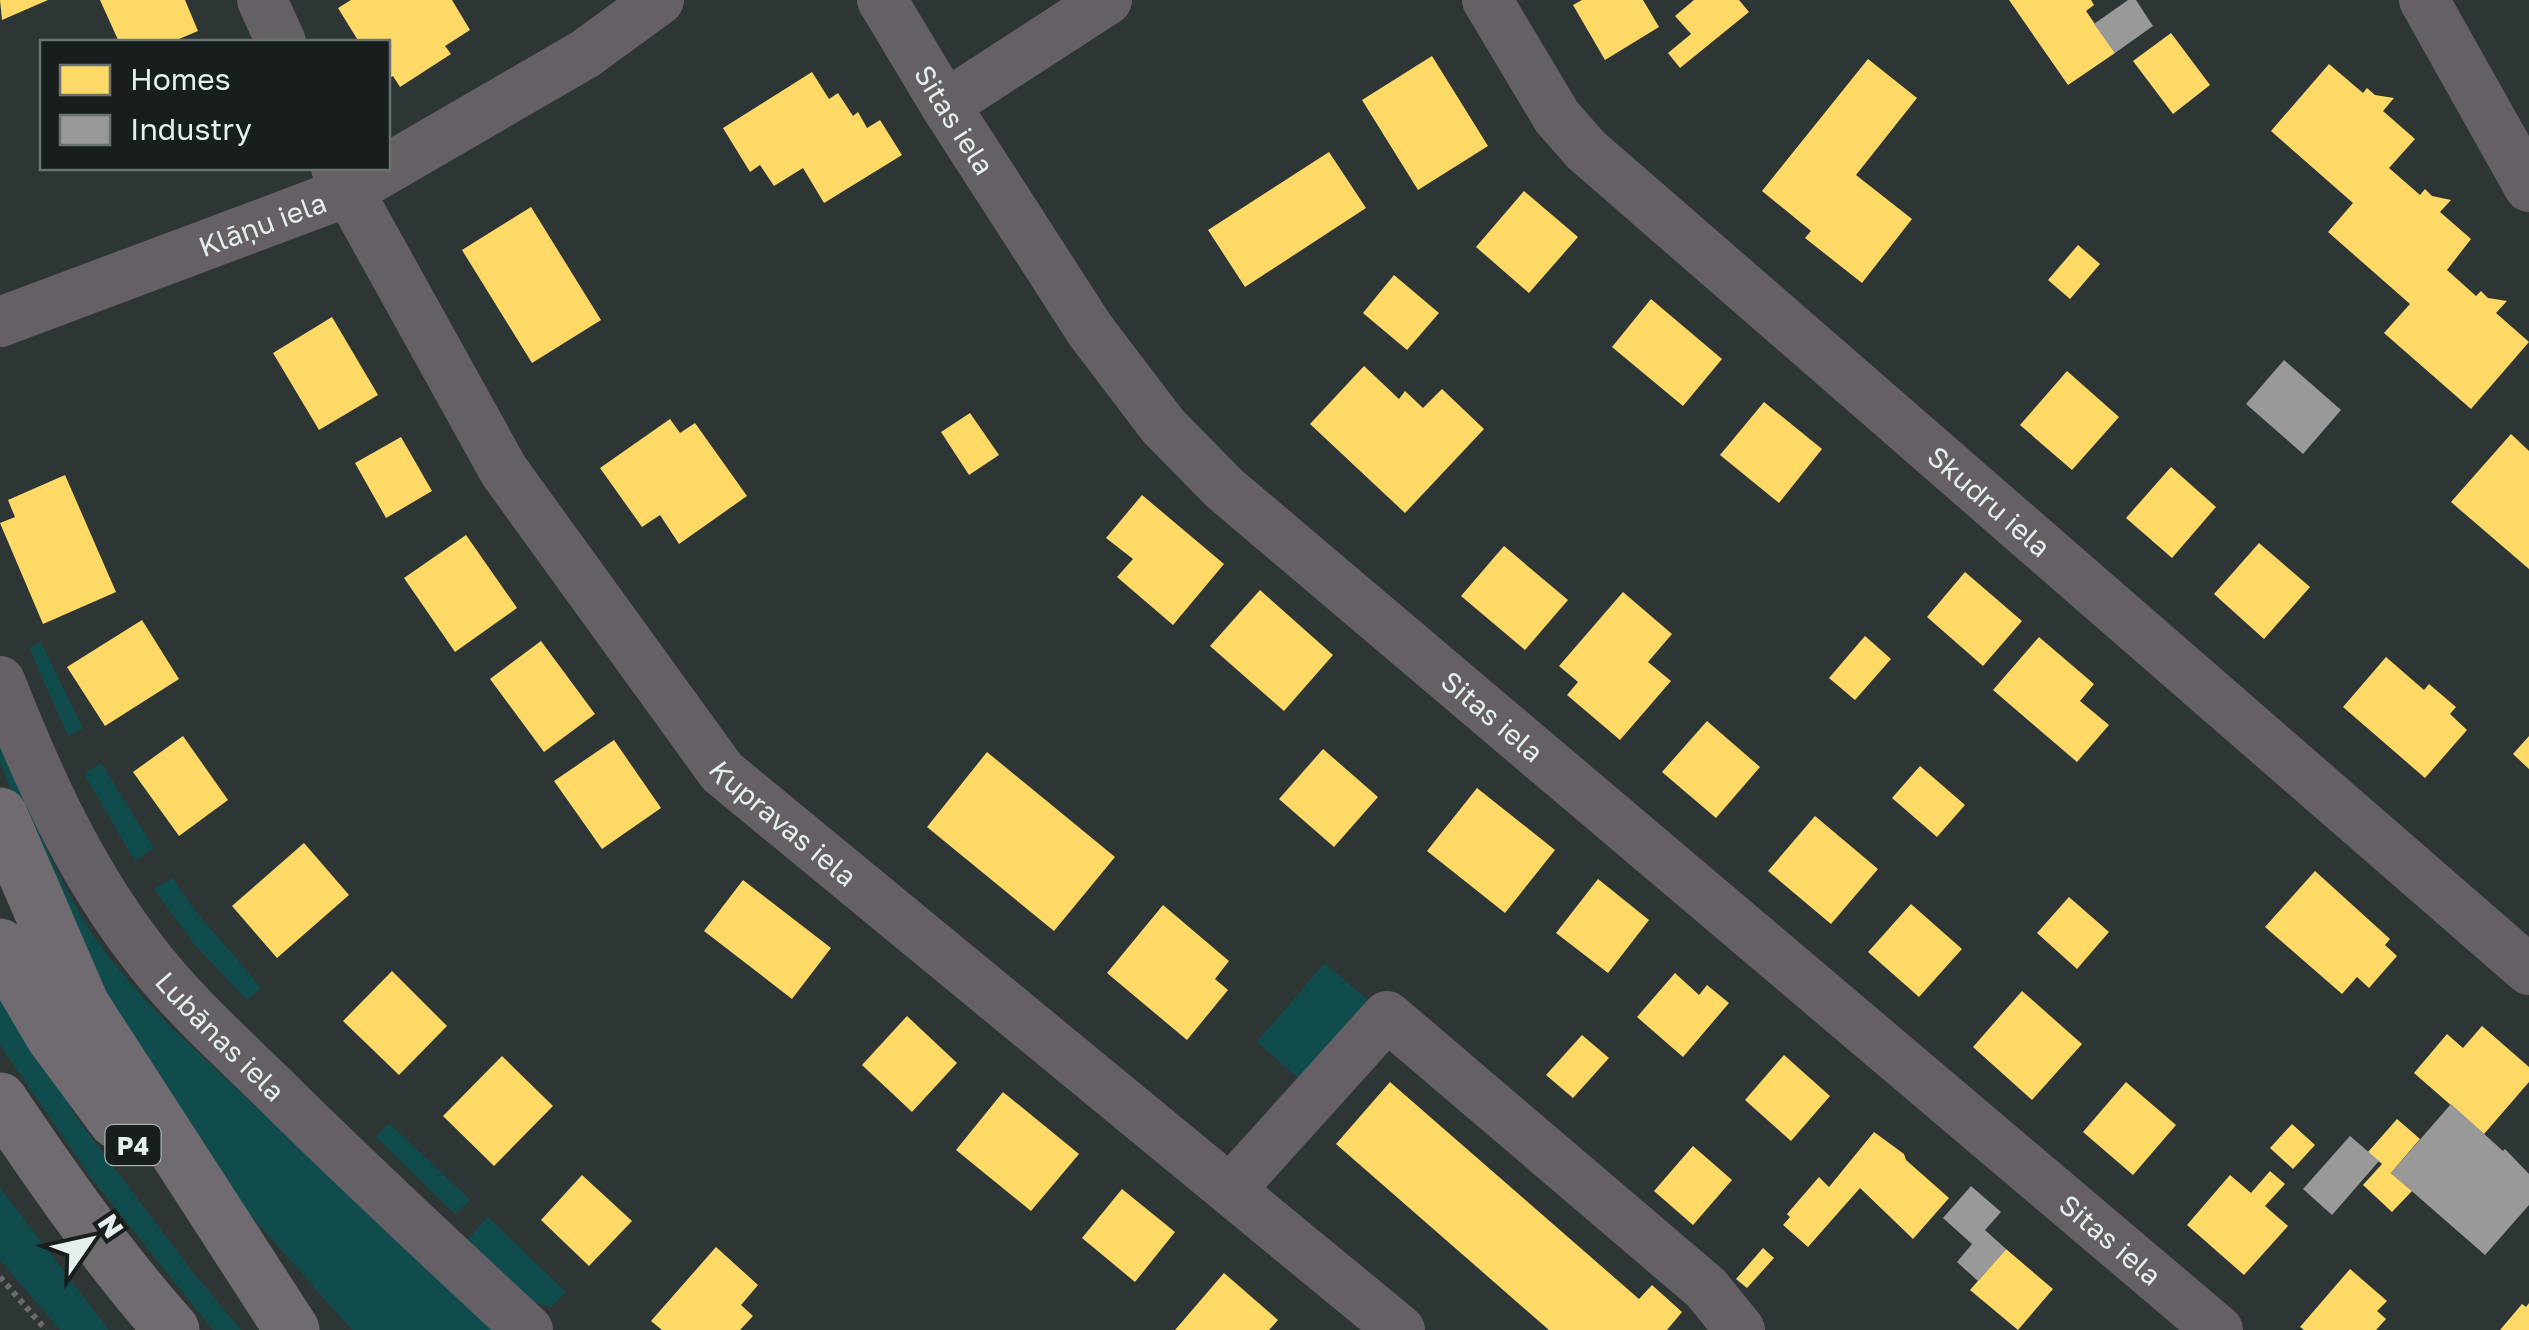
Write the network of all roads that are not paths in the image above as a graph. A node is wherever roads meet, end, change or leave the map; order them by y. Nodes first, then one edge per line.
1 (262, 0) edge
2 (659, 0) edge
3 (882, 0) edge
4 (1107, 0) edge
5 (1487, 0) edge
6 (2424, 0) edge
7 (279, 40) edge
8 (945, 105) junction
9 (390, 155) edge
10 (341, 180) edge
11 (2529, 187) edge
12 (0, 322) edge
13 (0, 681) edge
14 (0, 815) edge
15 (0, 946) edge
16 (2525, 957) edge
17 (0, 1100) edge
18 (0, 1165) edge
19 (1230, 1190) junction
20 (159, 1315) edge
21 (284, 1330) edge
22 (292, 1330) edge
23 (528, 1330) edge
24 (1400, 1330) edge
25 (1740, 1330) edge
26 (2218, 1330) edge

1 - 7 street
2 - 9 street, Klāņu iela
3 - 8 street, Sitas iela
4 - 8 street
5 - 16 street, Skudru iela
6 - 11 street
8 - 26 street, Sitas iela
10 - 12 street, Klāņu iela
10 - 19 street, Kupravas iela
13 - 23 street, Lubānas iela
14 - 22 highway
15 - 21 highway, P4
17 - 20 highway
18 - 20 highway
19 - 24 street, Kupravas iela
19 - 25 street

